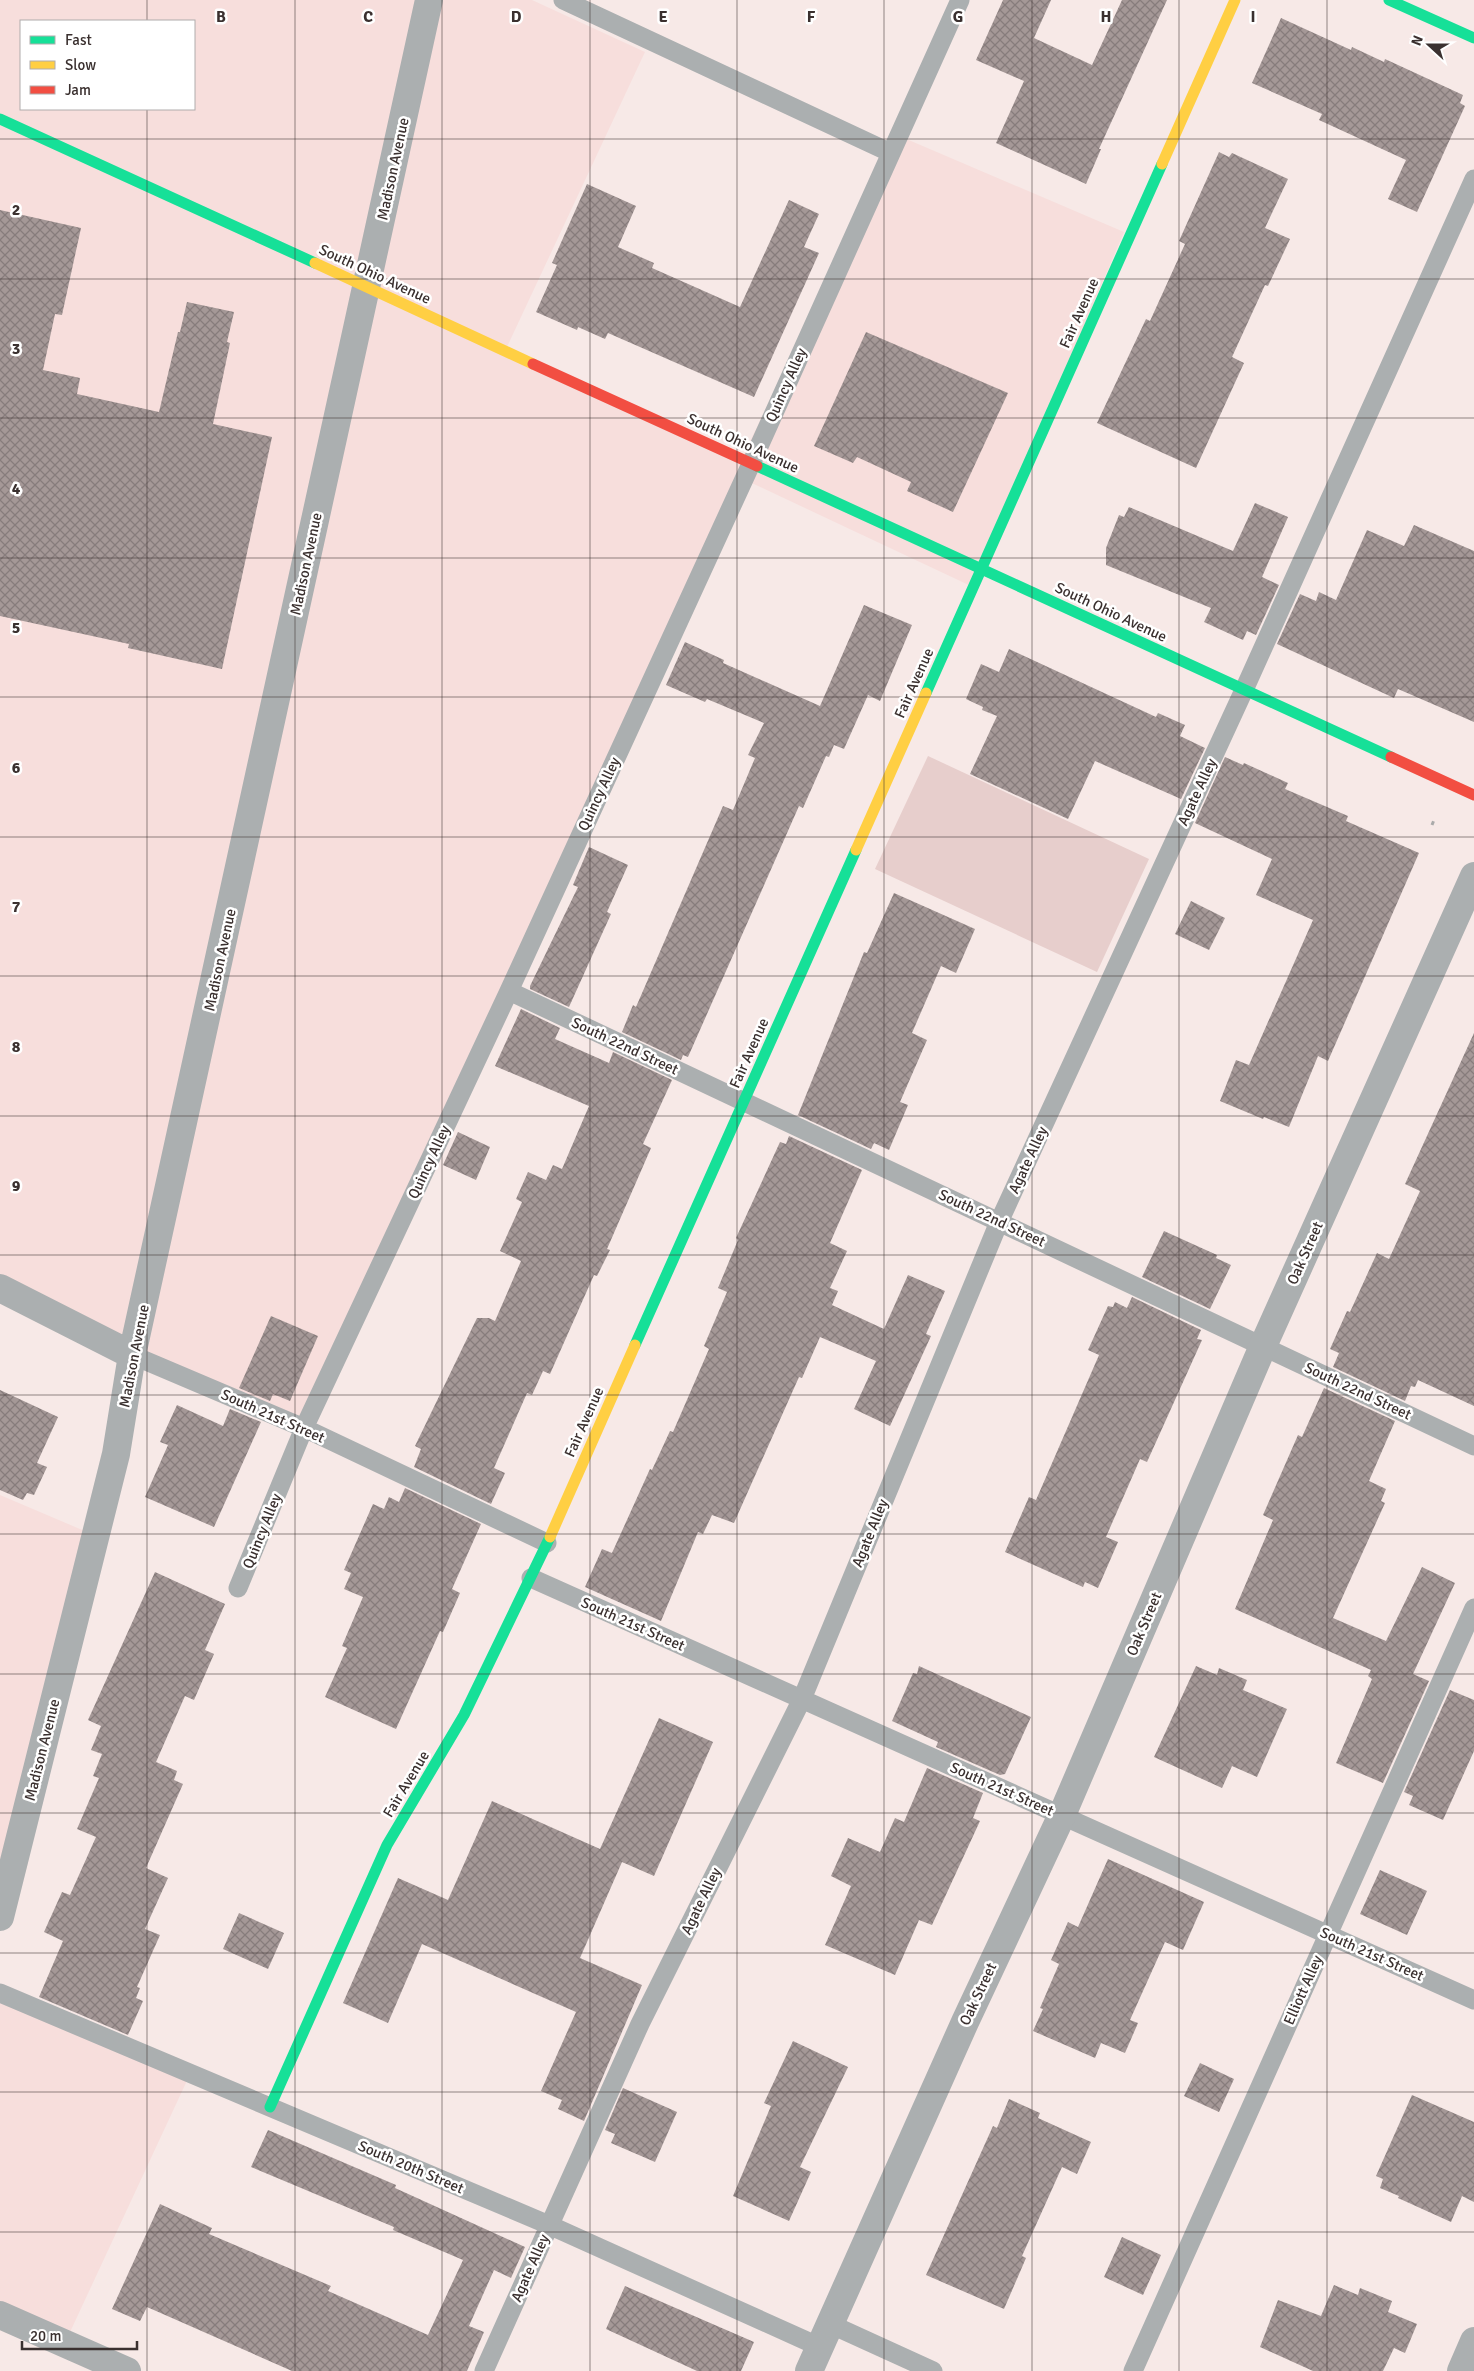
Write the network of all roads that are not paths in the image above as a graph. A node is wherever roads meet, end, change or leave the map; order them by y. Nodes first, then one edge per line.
1 (429, 0) edge
2 (563, 0) edge
3 (960, 0) edge
4 (1235, 0) edge
5 (1389, 0) edge
6 (1414, 5) edge
7 (1474, 38) edge
8 (0, 119) edge
9 (891, 153) junction
10 (1474, 178) edge
11 (367, 287) junction
12 (751, 464) junction
13 (981, 569) junction
14 (1244, 690) junction
15 (1474, 795) edge
16 (1474, 876) edge
17 (509, 991) junction
18 (744, 1102) junction
19 (999, 1222) junction
20 (0, 1288) edge
21 (1263, 1346) junction
22 (132, 1355) junction
23 (304, 1428) junction
24 (1474, 1446) edge
25 (547, 1543) junction
26 (531, 1578) junction
27 (238, 1588) dead end
28 (1474, 1608) edge
29 (802, 1699) junction
30 (1062, 1815) junction
31 (0, 1917) edge
32 (1328, 1934) junction
33 (0, 1993) edge
34 (1474, 2000) edge
35 (270, 2107) junction
36 (549, 2226) junction
37 (2, 2320) edge
38 (1474, 2341) edge
39 (820, 2347) edge
40 (127, 2371) edge
41 (484, 2371) edge
42 (933, 2371) edge
43 (1133, 2371) edge
44 (1461, 2371) edge

1 - 11 street, Madison Avenue
2 - 9 lane
3 - 9 lane, Quincy Alley
4 - 13 street, Fair Avenue
5 - 6 street
6 - 7 street
8 - 11 street, South Ohio Avenue
9 - 12 lane, Quincy Alley
10 - 14 lane, Agate Alley
11 - 12 street, South Ohio Avenue
11 - 22 street, Madison Avenue
12 - 13 street, South Ohio Avenue
12 - 17 lane, Quincy Alley
13 - 14 street, South Ohio Avenue
13 - 18 street, Fair Avenue
14 - 15 street, South Ohio Avenue
14 - 19 lane, Agate Alley
16 - 21 street, Oak Street
17 - 18 lane, South 22nd Street
17 - 23 lane, Quincy Alley
18 - 19 lane, South 22nd Street
18 - 25 street, Fair Avenue
19 - 21 lane, South 22nd Street
19 - 29 lane, Agate Alley
20 - 22 street, South 21st Street
21 - 24 lane, South 22nd Street
21 - 30 street, Oak Street
22 - 23 lane, South 21st Street
22 - 31 street, Madison Avenue
23 - 25 lane, South 21st Street
23 - 27 lane, Quincy Alley
25 - 26 street, Fair Avenue
26 - 29 lane, South 21st Street
26 - 35 street, Fair Avenue
28 - 32 lane, Elliott Alley
29 - 30 lane, South 21st Street
29 - 36 lane, Agate Alley
30 - 32 lane, South 21st Street
30 - 39 street, Oak Street
32 - 34 lane, South 21st Street
32 - 43 lane, Elliott Alley
33 - 35 lane, South 20th Street
35 - 36 lane, South 20th Street
36 - 39 lane, South 20th Street
36 - 41 lane, Agate Alley
37 - 40 street
38 - 44 street
39 - 42 lane, South 20th Street

